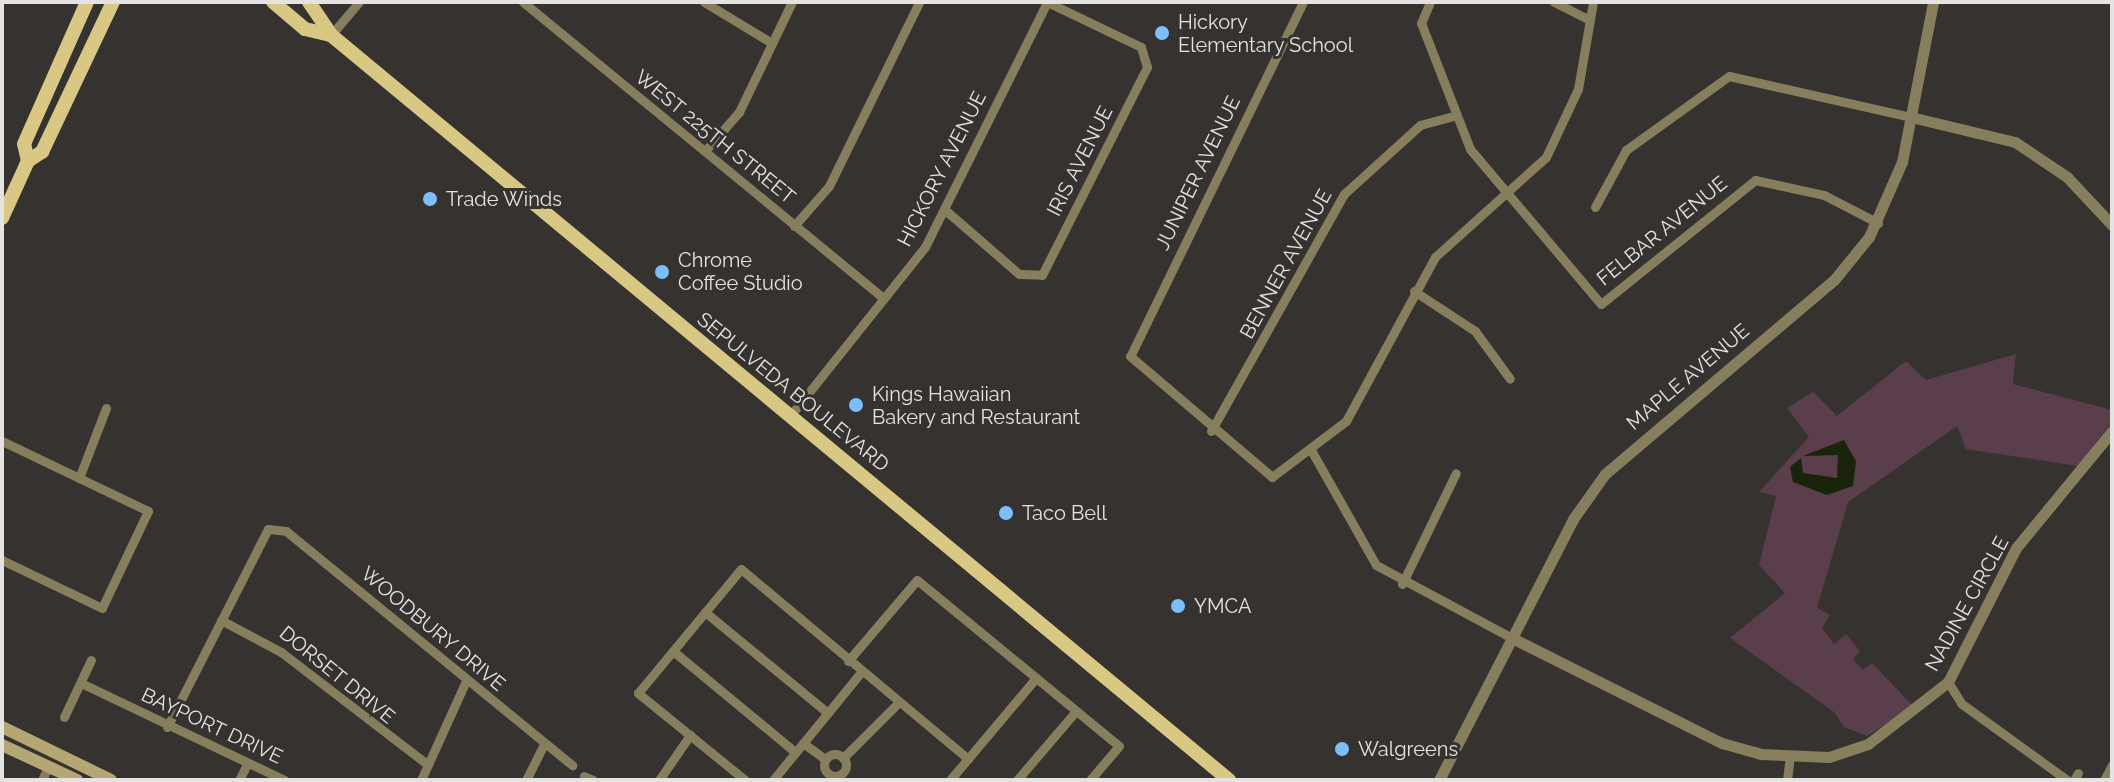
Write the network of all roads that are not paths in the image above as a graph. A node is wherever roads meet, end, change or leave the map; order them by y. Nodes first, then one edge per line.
1 (87, 2) edge
2 (113, 2) edge
3 (273, 2) edge
4 (309, 2) edge
5 (359, 2) edge
6 (523, 2) edge
7 (704, 2) edge
8 (792, 2) edge
9 (919, 2) edge
10 (1047, 2) edge
11 (1303, 2) edge
12 (1430, 2) edge
13 (1554, 2) edge
14 (1593, 2) edge
15 (1933, 2) edge
16 (1590, 20) junction
17 (331, 35) junction
18 (772, 43) junction
19 (1457, 115) junction
20 (1911, 117) junction
21 (705, 151) junction
22 (28, 161) junction
23 (1505, 192) junction
24 (1595, 207) dead end
25 (944, 209) junction
26 (2, 218) edge
27 (1878, 223) junction
28 (2112, 225) edge
29 (794, 226) junction
30 (1414, 291) junction
31 (884, 299) junction
32 (1510, 379) dead end
33 (106, 408) dead end
34 (790, 416) junction
35 (1211, 431) junction
36 (2112, 431) edge
37 (2, 441) edge
38 (1311, 450) junction
39 (1456, 473) dead end
40 (79, 478) junction
41 (2, 560) edge
42 (1402, 584) junction
43 (705, 612) junction
44 (221, 620) junction
45 (1514, 639) junction
46 (673, 651) junction
47 (91, 660) dead end
48 (848, 661) junction
49 (861, 672) junction
50 (1036, 678) junction
51 (466, 681) junction
52 (1948, 682) junction
53 (81, 683) junction
54 (898, 703) junction
55 (1076, 711) junction
56 (828, 713) junction
57 (64, 717) dead end
58 (2, 727) edge
59 (167, 727) junction
60 (690, 735) junction
61 (803, 743) junction
62 (544, 744) junction
63 (2, 745) edge
64 (795, 752) junction
65 (54, 753) junction
66 (1790, 757) junction
67 (843, 758) junction
68 (825, 759) junction
69 (968, 759) junction
70 (247, 764) junction
71 (427, 764) junction
72 (572, 765) dead end
73 (2112, 765) edge
74 (260, 768) junction
75 (844, 772) junction
76 (55, 773) edge
77 (826, 777) edge
78 (742, 779) edge
79 (42, 780) edge
80 (77, 780) edge
81 (111, 780) edge
82 (239, 780) edge
83 (254, 780) edge
84 (284, 780) edge
85 (421, 780) edge
86 (526, 780) edge
87 (659, 780) edge
88 (773, 780) edge
89 (854, 780) edge
90 (950, 780) edge
91 (1017, 780) edge
92 (1090, 780) edge
93 (1229, 780) edge
94 (1439, 780) edge
95 (1787, 780) edge
96 (2067, 780) edge
97 (2104, 780) edge

1 - 22 main road
2 - 22 main road
3 - 17 main road, SEPULVEDA BOULEVARD
4 - 17 main road, SEPULVEDA BOULEVARD
5 - 17 street
6 - 21 street, WEST 225TH STREET
7 - 18 street
8 - 18 street
9 - 29 street
10 - 25 street, HICKORY AVENUE
10 - 25 street, IRIS AVENUE
11 - 35 street, JUNIPER AVENUE
12 - 19 street
13 - 16 street
14 - 16 street
15 - 20 street, MAPLE AVENUE
16 - 23 street
17 - 34 main road, SEPULVEDA BOULEVARD
18 - 21 street
19 - 23 street
19 - 35 street, BENNER AVENUE
20 - 24 street
20 - 27 street, MAPLE AVENUE
20 - 28 street
21 - 29 street, WEST 225TH STREET
22 - 26 main road
23 - 27 street, FELBAR AVENUE
23 - 30 street
25 - 31 street, HICKORY AVENUE
27 - 45 street, MAPLE AVENUE
29 - 31 street, WEST 225TH STREET
30 - 32 street
30 - 38 street
31 - 34 street, HICKORY AVENUE
33 - 40 street
34 - 93 main road, SEPULVEDA BOULEVARD
35 - 38 street
36 - 52 street, NADINE CIRCLE
37 - 40 street
38 - 42 street
39 - 42 street
40 - 41 street
42 - 45 street
43 - 46 street
43 - 48 street
43 - 56 street
44 - 51 street, WOODBURY DRIVE
44 - 59 street
44 - 71 street, DORSET DRIVE
45 - 66 street, NADINE CIRCLE
45 - 94 street, MAPLE AVENUE
46 - 60 street
46 - 64 street
47 - 53 street
48 - 49 street
48 - 50 street
49 - 54 street
49 - 56 street
50 - 55 street
50 - 69 street
51 - 62 street, WOODBURY DRIVE
51 - 71 street
52 - 66 street, NADINE CIRCLE
52 - 96 street
53 - 57 street
53 - 59 street, BAYPORT DRIVE
54 - 67 street
54 - 69 street
55 - 91 street
55 - 92 street
56 - 61 street
58 - 65 main road
59 - 70 street, BAYPORT DRIVE
60 - 78 street
60 - 87 street
61 - 64 street
61 - 68 street
62 - 72 street, WOODBURY DRIVE
62 - 86 street
63 - 76 main road
64 - 88 street
65 - 76 main road
65 - 81 main road
66 - 95 street
67 - 68 street
67 - 75 street
68 - 77 street
69 - 90 street
70 - 74 street, BAYPORT DRIVE
70 - 82 street
71 - 85 street
73 - 97 street
74 - 83 street
74 - 84 street, BAYPORT DRIVE
75 - 77 street
75 - 89 street
76 - 79 street
76 - 80 main road

